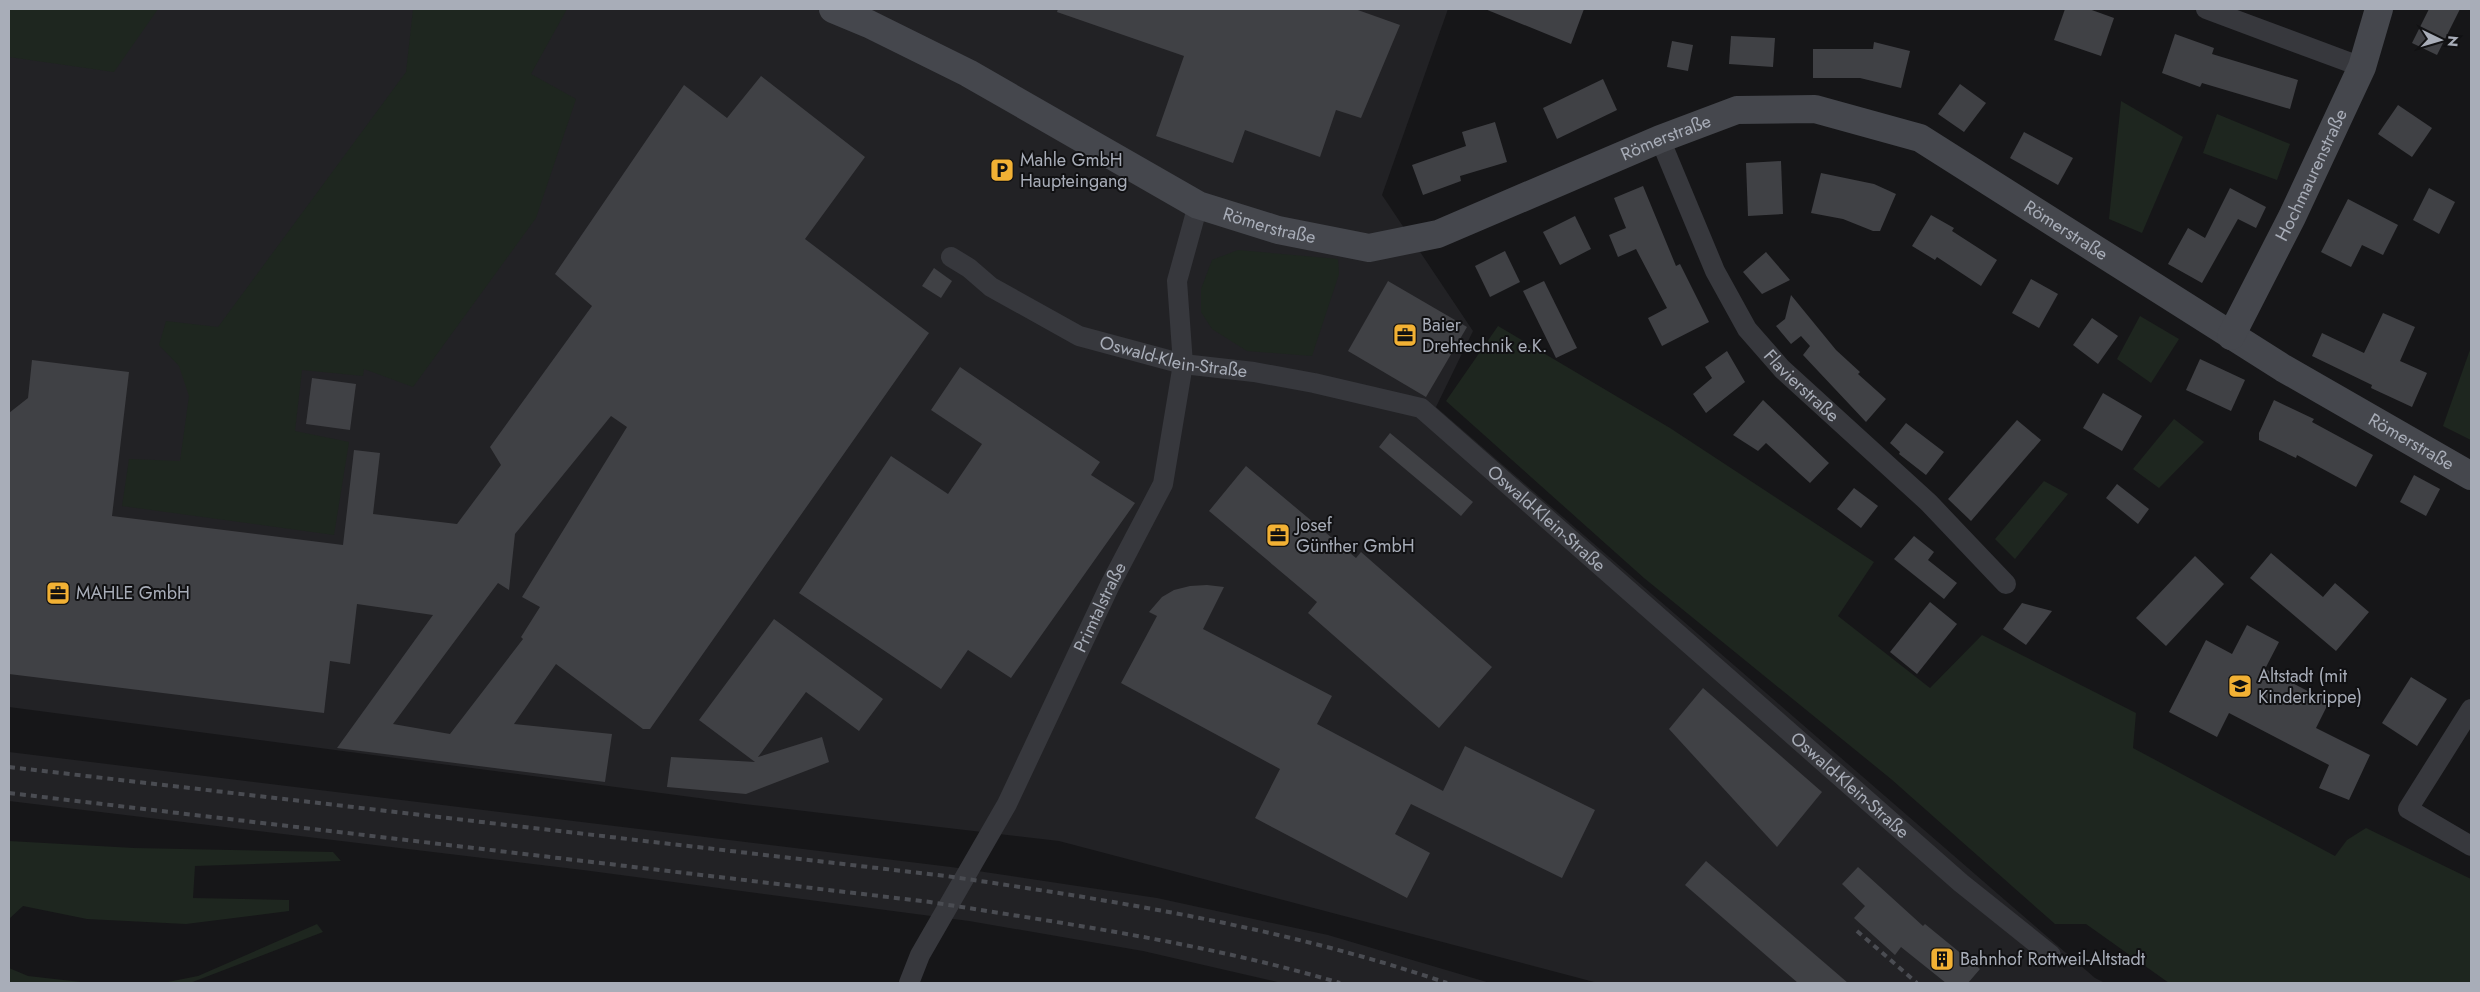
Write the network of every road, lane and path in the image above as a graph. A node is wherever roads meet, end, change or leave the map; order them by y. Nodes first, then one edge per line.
1 (833, 9) edge
2 (2206, 9) edge
3 (2379, 9) edge
4 (2362, 67) junction
5 (1660, 139) junction
6 (1198, 205) junction
7 (951, 257) dead end
8 (2231, 336) junction
9 (1183, 364) junction
10 (2471, 476) edge
11 (2006, 584) dead end
12 (2471, 709) edge
13 (2471, 846) edge
14 (2051, 955) dead end
15 (909, 983) edge

1 - 6 street, Römerstraße
2 - 4 street
3 - 4 street, Hochmaurenstraße
4 - 8 street, Hochmaurenstraße
5 - 6 street, Römerstraße
5 - 8 street, Römerstraße
5 - 11 street, Flavierstraße
6 - 9 street, Primtalstraße
7 - 9 street, Oswald-Klein-Straße
8 - 10 street, Römerstraße
9 - 14 street, Oswald-Klein-Straße
9 - 15 street, Primtalstraße
12 - 13 street

